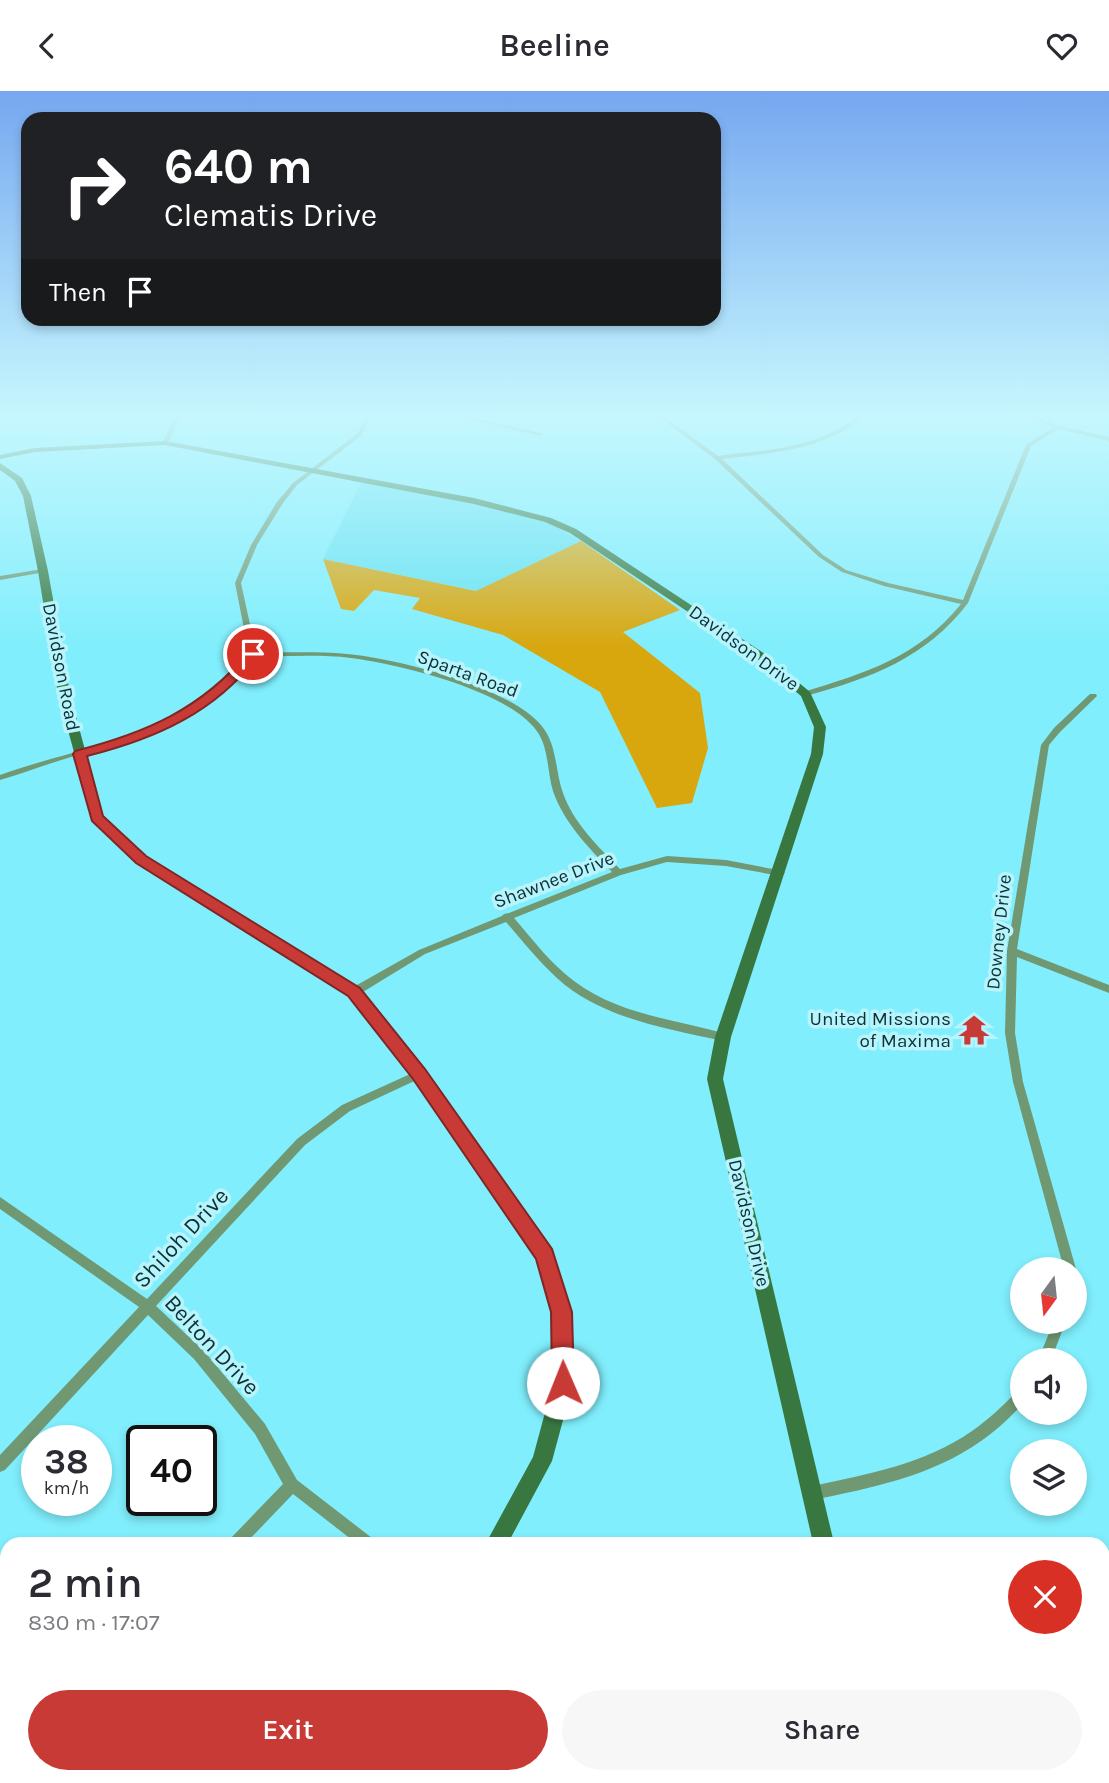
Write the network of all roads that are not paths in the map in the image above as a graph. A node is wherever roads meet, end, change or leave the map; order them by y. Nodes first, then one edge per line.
1 (24, 491) edge
2 (289, 491) edge
3 (422, 491) edge
4 (752, 491) edge
5 (1011, 491) edge
6 (43, 571) junction
7 (0, 578) edge
8 (965, 603) junction
9 (253, 654) junction
10 (806, 694) junction
11 (1093, 696) dead end
12 (79, 754) junction
13 (0, 778) edge
14 (618, 873) junction
15 (780, 873) junction
16 (507, 916) junction
17 (1012, 951) junction
18 (1109, 989) edge
19 (354, 992) junction
20 (723, 1037) junction
21 (419, 1074) junction
22 (0, 1202) edge
23 (1067, 1257) edge
24 (147, 1306) junction
25 (1010, 1410) edge
26 (0, 1465) edge
27 (292, 1485) junction
28 (813, 1493) junction
29 (242, 1537) edge
30 (359, 1537) edge
31 (500, 1537) edge
32 (823, 1537) edge

1 - 6 street, Davidson Road
2 - 9 street
3 - 10 street, Davidson Drive
4 - 8 street
5 - 8 street
6 - 7 street
6 - 12 street, Davidson Road
8 - 10 street
9 - 12 street
9 - 14 street, Sparta Road
10 - 15 street, Davidson Drive
11 - 17 street, Downey Drive
12 - 13 street
12 - 19 street, Davidson Road
14 - 15 street, Shawnee Drive
14 - 16 street, Shawnee Drive
15 - 20 street, Davidson Drive
16 - 19 street, Shawnee Drive
16 - 20 street
17 - 18 street
17 - 23 street, Downey Drive
19 - 21 street, Davidson Road
20 - 28 street, Davidson Drive
21 - 24 street, Shiloh Drive
21 - 31 street, Davidson Road
22 - 24 street, Belton Drive
24 - 26 street, Shiloh Drive
24 - 27 street, Belton Drive
25 - 28 street
27 - 29 street
27 - 30 street, Belton Drive
28 - 32 street, Davidson Drive

